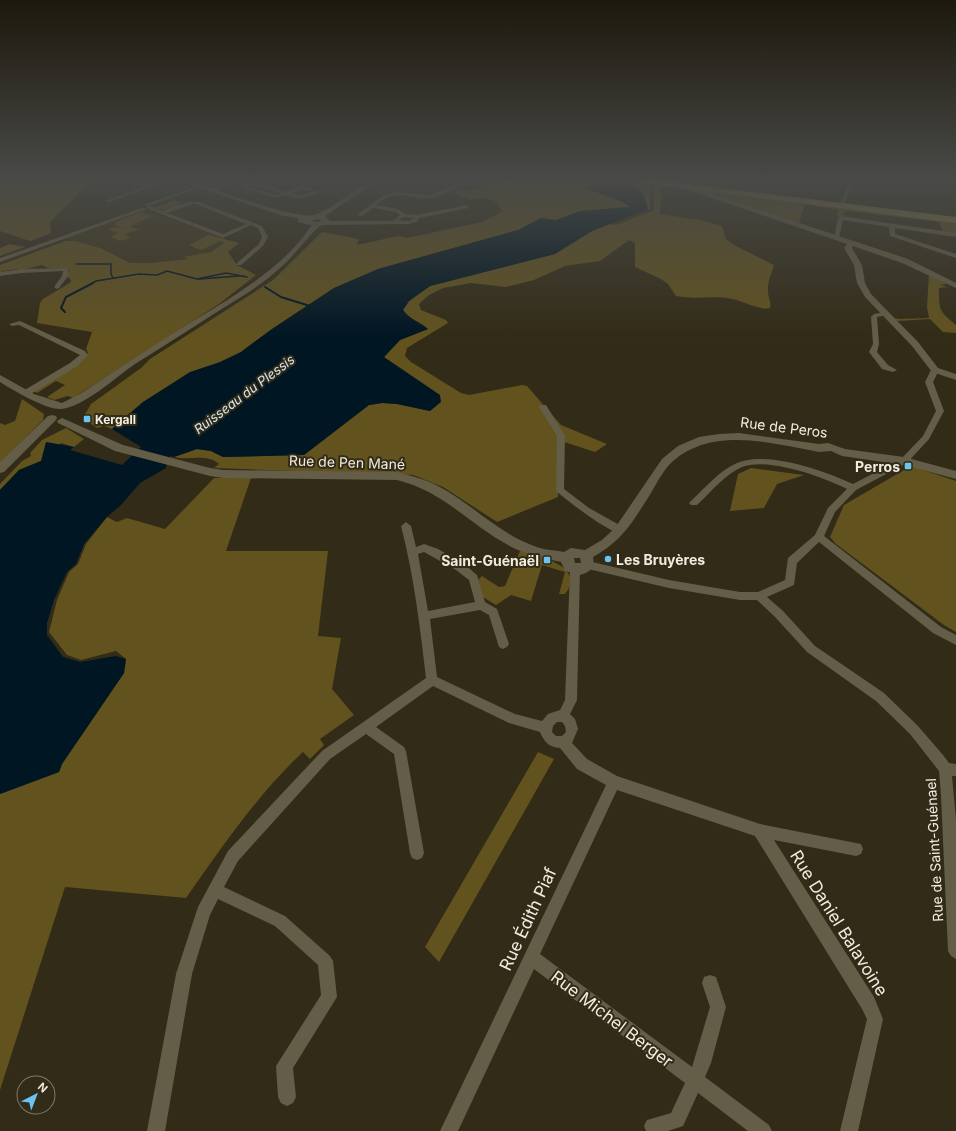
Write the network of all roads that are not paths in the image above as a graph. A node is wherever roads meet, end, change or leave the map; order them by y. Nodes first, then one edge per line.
1 (75, 233) edge
2 (215, 233) edge
3 (229, 233) edge
4 (263, 233) edge
5 (310, 233) edge
6 (823, 233) edge
7 (837, 233) edge
8 (892, 233) edge
9 (940, 233) edge
10 (956, 235) edge
11 (836, 237) junction
12 (851, 243) junction
13 (956, 256) edge
14 (0, 261) edge
15 (239, 264) dead end
16 (0, 274) edge
17 (956, 286) edge
18 (57, 287) dead end
19 (885, 314) junction
20 (12, 324) dead end
21 (893, 370) dead end
22 (935, 370) junction
23 (956, 377) edge
24 (0, 378) edge
25 (28, 395) junction
26 (543, 407) dead end
27 (61, 413) junction
28 (904, 461) junction
29 (0, 469) edge
30 (956, 475) edge
31 (853, 488) junction
32 (694, 503) dead end
33 (406, 526) dead end
34 (620, 530) junction
35 (819, 537) junction
36 (413, 552) junction
37 (566, 558) junction
38 (587, 560) junction
39 (575, 570) junction
40 (759, 596) junction
41 (481, 605) junction
42 (424, 616) junction
43 (956, 640) edge
44 (503, 644) dead end
45 (432, 680) junction
46 (563, 717) junction
47 (366, 727) junction
48 (546, 728) junction
49 (563, 742) junction
50 (950, 769) edge
51 (614, 782) junction
52 (760, 832) junction
53 (856, 849) dead end
54 (417, 853) dead end
55 (214, 890) junction
56 (956, 951) edge
57 (531, 957) junction
58 (710, 982) dead end
59 (694, 1081) junction
60 (287, 1097) dead end
61 (653, 1126) dead end
62 (156, 1131) edge
63 (449, 1131) edge
64 (763, 1131) edge
65 (849, 1131) edge

1 - 14 street
2 - 3 street
4 - 15 street
5 - 27 street
6 - 11 street
7 - 11 street
8 - 13 street
9 - 10 street
11 - 12 street
12 - 17 street
12 - 19 street
16 - 18 street
19 - 21 street
19 - 22 street
20 - 25 street
22 - 23 street
22 - 28 street
24 - 25 street, Rue de Pen Mané
25 - 27 street, Rue de Pen Mané
26 - 34 street
27 - 29 street
27 - 37 street, Rue de Pen Mané
28 - 30 street, Rue de Peros
28 - 31 street
28 - 34 street, Rue de Peros
31 - 32 street
31 - 35 street
33 - 36 street
34 - 38 street, Rue de Peros
35 - 40 street
35 - 43 street
36 - 41 street
36 - 42 street
37 - 38 street
37 - 39 street
38 - 39 street
38 - 40 street
39 - 46 street
40 - 50 street, Rue de Saint-Guénael
41 - 42 street
41 - 44 street
42 - 45 street
45 - 47 street
45 - 48 street
46 - 48 street
46 - 49 street
47 - 54 street
47 - 55 street
48 - 49 street
49 - 51 street
50 - 56 street, Rue de Saint-Guénael
51 - 52 street, Rue Daniel Balavoine
51 - 57 street, Rue Édith Piaf
52 - 53 street, Rue Daniel Balavoine
52 - 65 street, Rue Daniel Balavoine
55 - 60 street
55 - 62 street
57 - 59 street, Rue Michel Berger
57 - 63 street, Rue Édith Piaf
58 - 59 street
59 - 61 street
59 - 64 street, Rue Michel Berger

